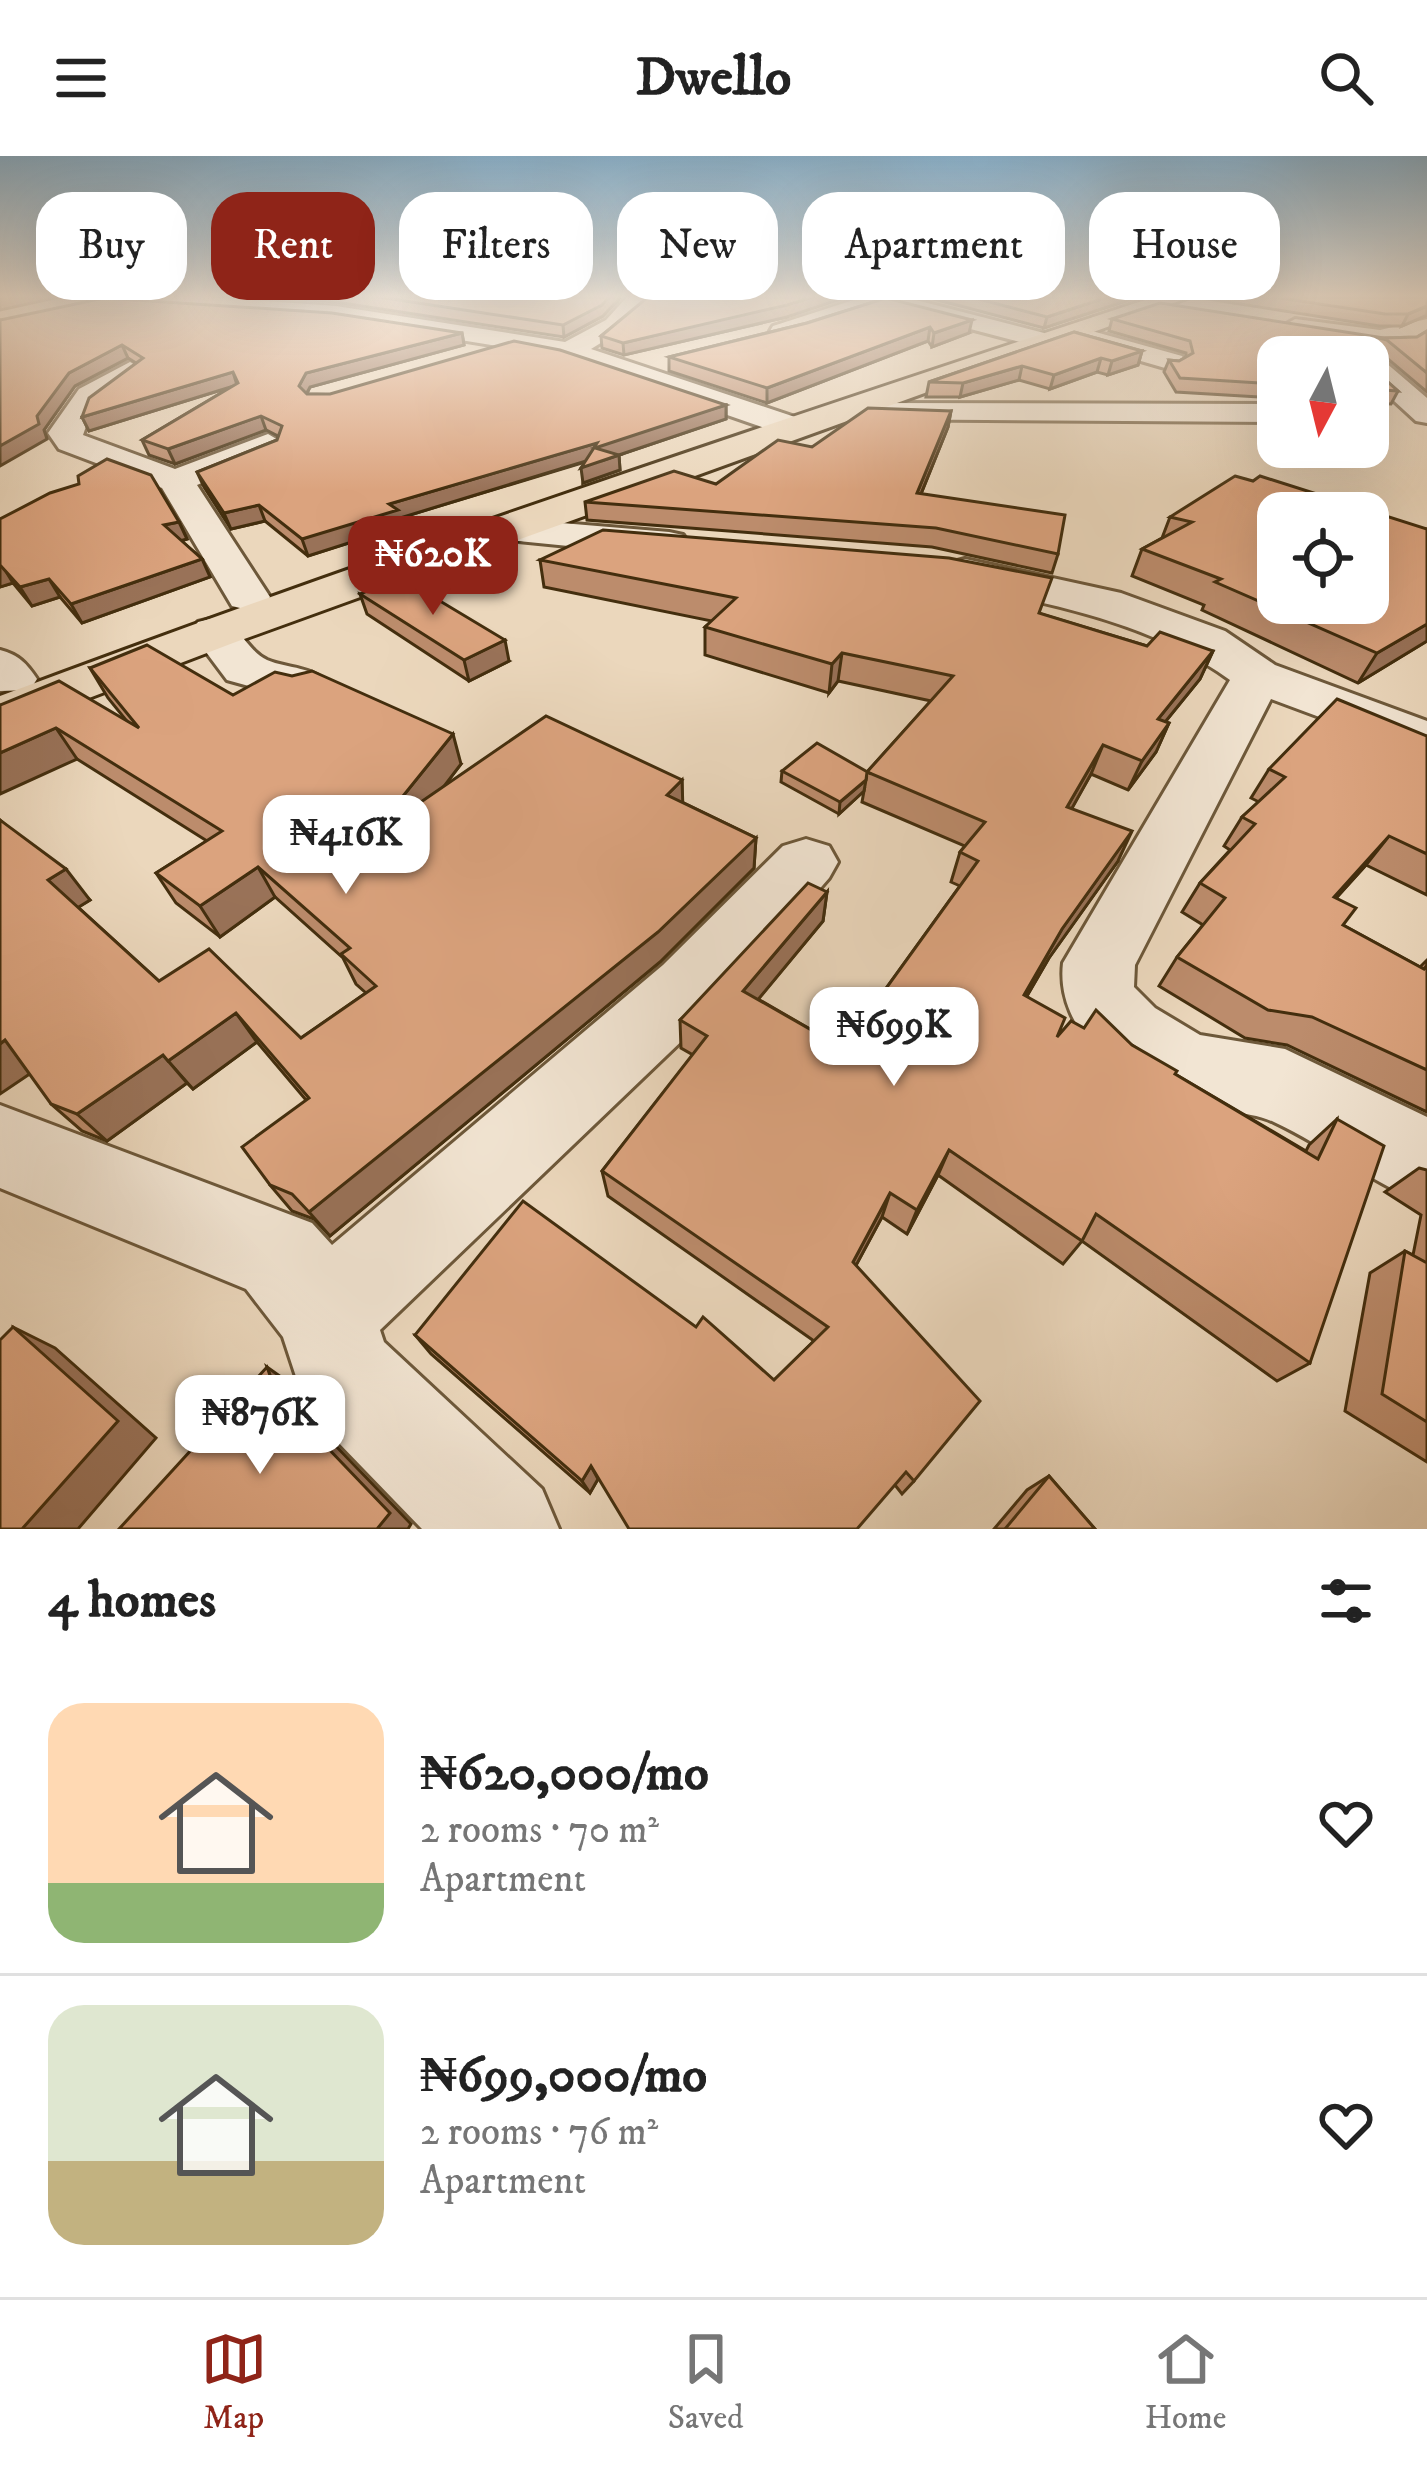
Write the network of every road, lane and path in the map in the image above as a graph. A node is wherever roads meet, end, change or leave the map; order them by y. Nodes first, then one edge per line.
1 (599, 361) edge
2 (653, 361) edge
3 (977, 361) edge
4 (983, 361) edge
5 (1168, 361) edge
6 (1172, 362) edge
7 (622, 369) junction
8 (130, 370) edge
9 (1389, 376) edge
10 (844, 410) junction
11 (1257, 413) edge
12 (1389, 414) edge
13 (1427, 414) edge
14 (784, 424) junction
15 (268, 444) edge
16 (176, 481) junction
17 (503, 530) junction
18 (710, 547) edge
19 (932, 564) edge
20 (232, 615) junction
21 (1257, 676) junction
22 (3, 686) edge
23 (303, 686) edge
24 (1427, 740) edge
25 (806, 862) dead end
26 (0, 1146) edge
27 (1427, 1162) edge
28 (326, 1314) junction
29 (502, 1529) edge

1 - 7 street
2 - 7 street
3 - 14 main road
4 - 10 main road
5 - 6 street
7 - 14 street
8 - 16 street
9 - 13 street
10 - 11 street
10 - 14 main road
12 - 13 street
14 - 17 main road
14 - 20 main road
15 - 16 street
16 - 20 street
17 - 18 street
17 - 20 main road
19 - 21 street
20 - 22 main road
20 - 23 street
21 - 24 street
21 - 27 street
25 - 28 street
26 - 28 street
28 - 29 street

